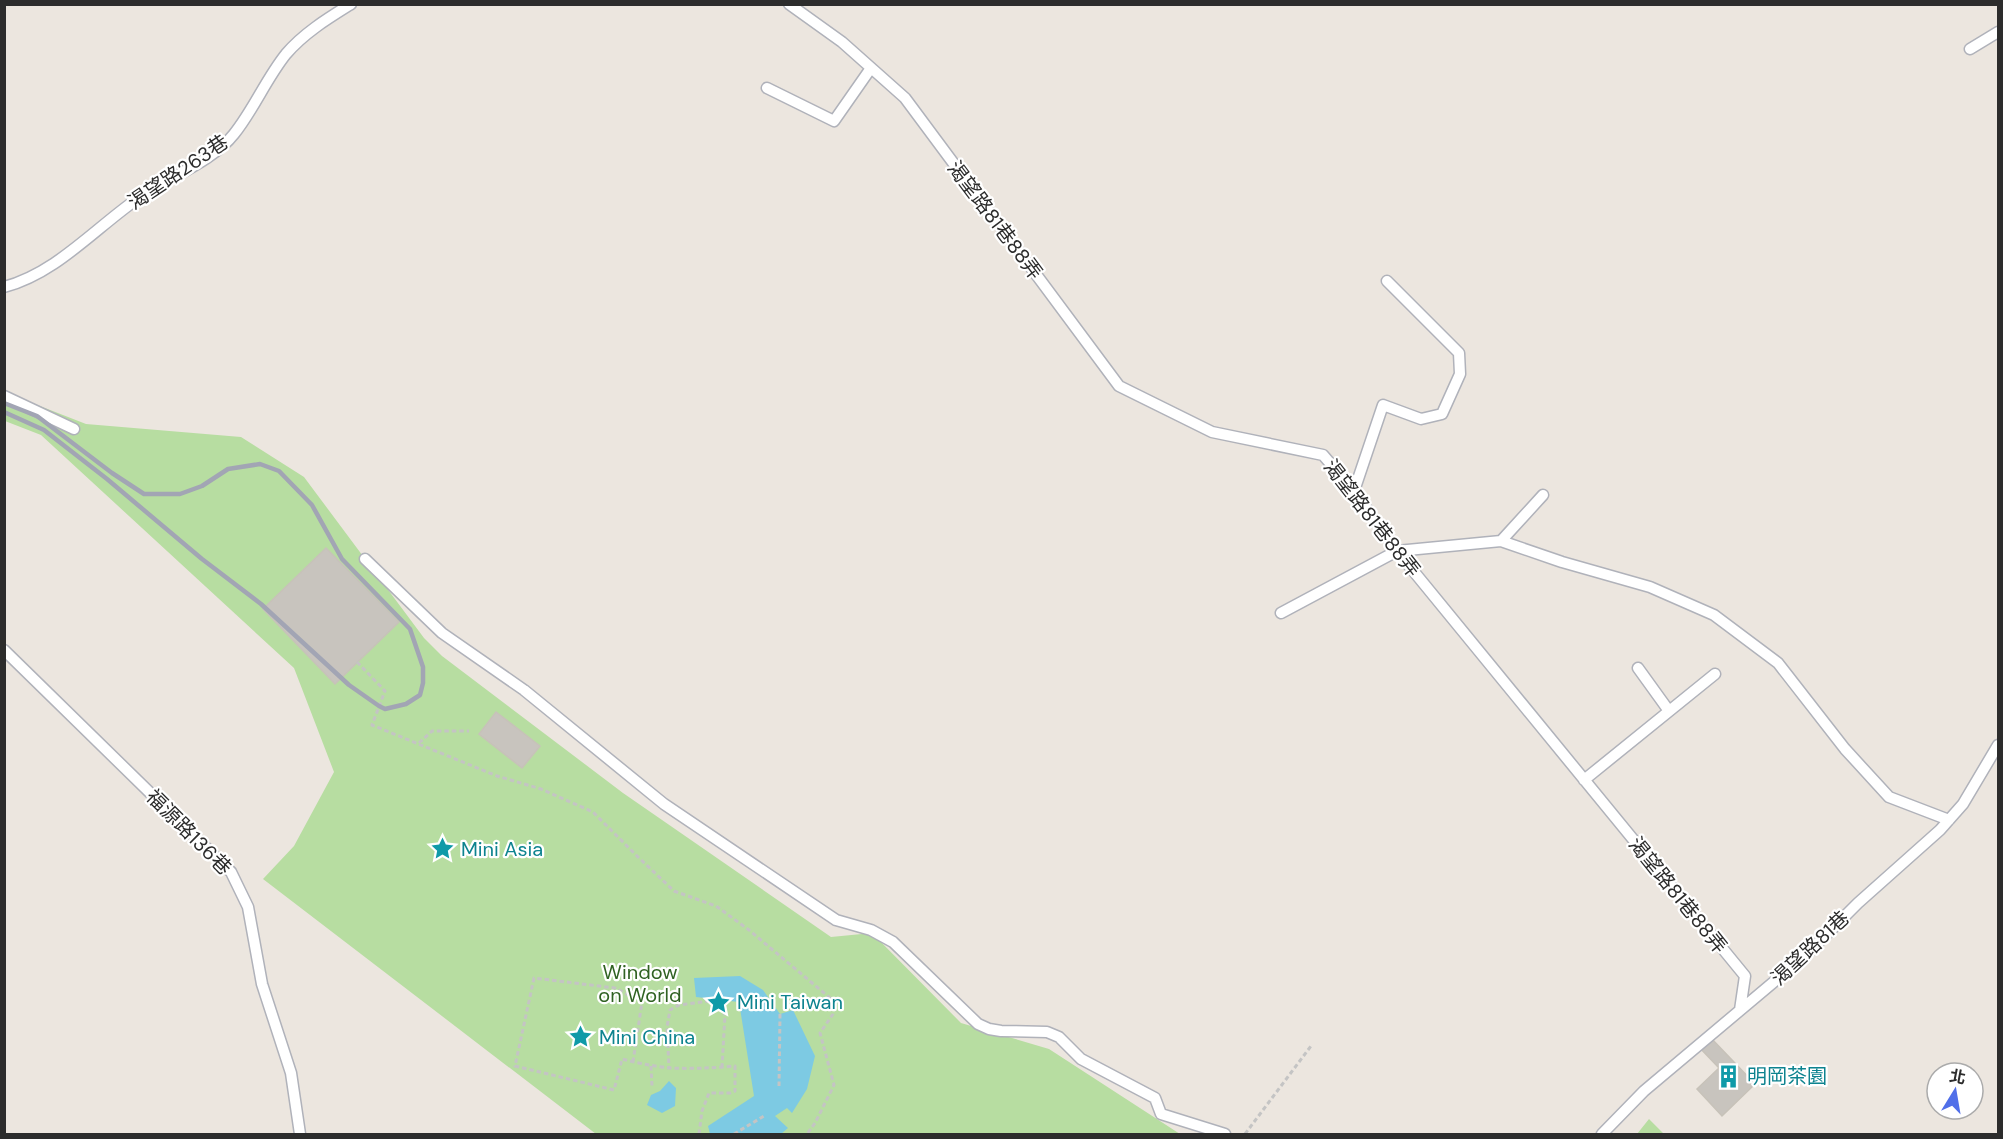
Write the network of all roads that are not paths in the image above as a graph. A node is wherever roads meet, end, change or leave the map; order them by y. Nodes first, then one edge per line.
1 (351, 4) edge
2 (789, 4) edge
3 (1998, 33) edge
4 (1970, 50) dead end
5 (871, 68) junction
6 (767, 88) dead end
7 (1387, 281) dead end
8 (4, 286) edge
9 (4, 396) edge
10 (74, 429) dead end
11 (1354, 491) junction
12 (1543, 495) dead end
13 (1501, 541) junction
14 (1396, 551) junction
15 (365, 559) dead end
16 (1281, 613) dead end
17 (4, 650) edge
18 (1638, 668) dead end
19 (1715, 674) dead end
20 (1669, 711) junction
21 (1998, 745) edge
22 (1584, 780) junction
23 (1949, 820) junction
24 (1740, 1010) junction
25 (300, 1134) edge
26 (1226, 1134) edge
27 (1602, 1134) edge

1 - 8 lane, 渴望路263巷
2 - 5 lane, 渴望路81巷88弄
3 - 4 lane
5 - 6 lane
5 - 11 lane, 渴望路81巷88弄
7 - 11 lane
9 - 10 lane
11 - 14 lane, 渴望路81巷88弄
12 - 13 lane
13 - 14 lane
13 - 23 lane
14 - 16 lane
14 - 22 lane, 渴望路81巷88弄
15 - 26 lane
17 - 25 lane, 福源路136巷
18 - 20 lane
19 - 20 lane
20 - 22 lane
21 - 23 lane, 渴望路81巷
22 - 24 lane, 渴望路81巷88弄
23 - 24 lane, 渴望路81巷
24 - 27 lane, 渴望路81巷

